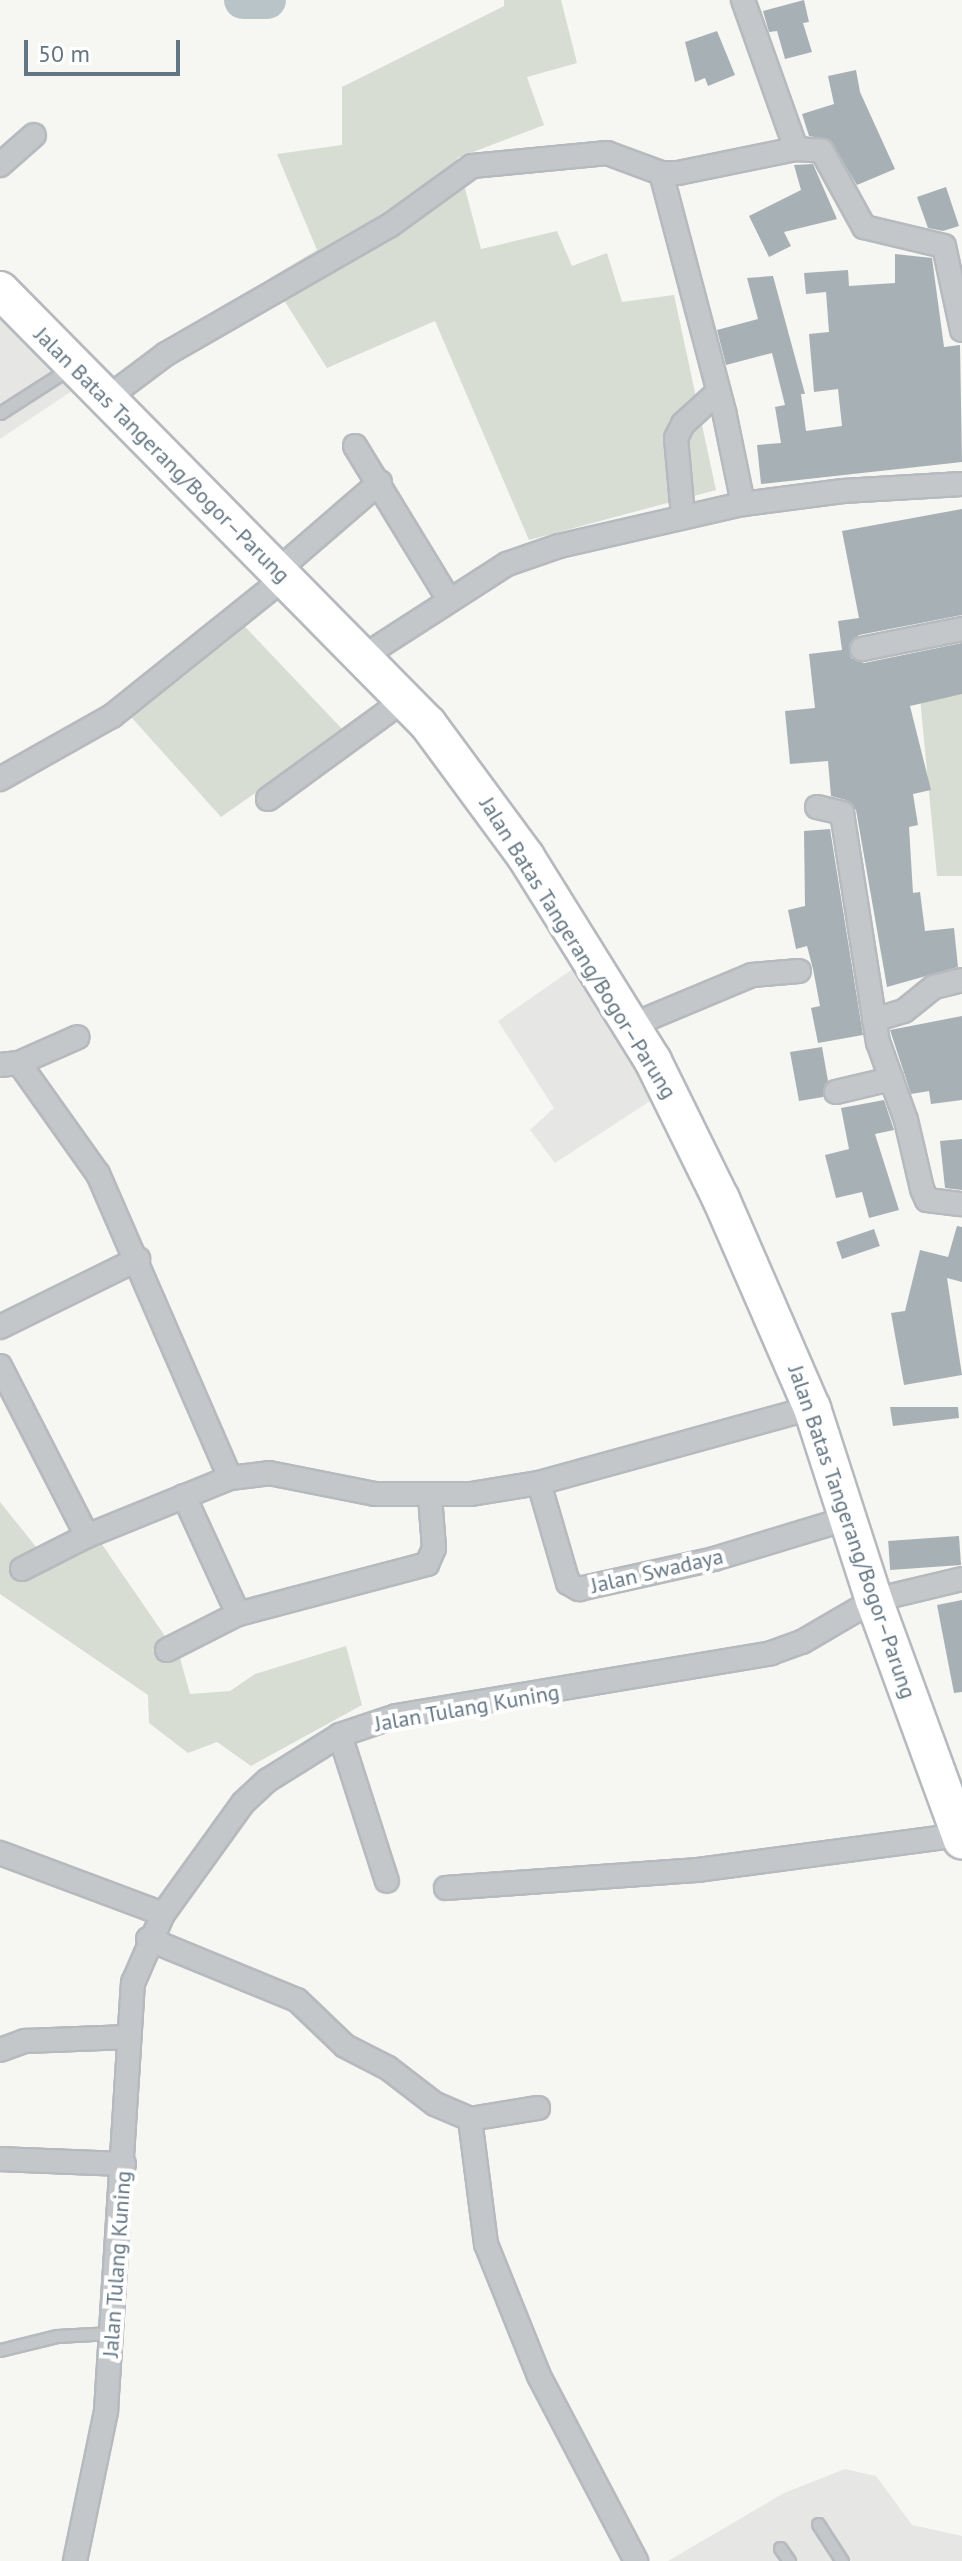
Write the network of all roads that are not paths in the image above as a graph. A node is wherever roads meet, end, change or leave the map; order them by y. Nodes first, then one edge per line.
1 (743, 0) edge
2 (34, 135) dead end
3 (796, 149) junction
4 (0, 165) edge
5 (661, 173) junction
6 (0, 290) edge
7 (962, 330) edge
8 (72, 366) junction
9 (716, 394) junction
10 (106, 399) junction
11 (0, 413) edge
12 (355, 446) dead end
13 (380, 482) junction
14 (962, 484) edge
15 (743, 504) junction
16 (683, 516) junction
17 (281, 574) junction
18 (449, 600) junction
19 (962, 629) edge
20 (862, 649) dead end
21 (361, 658) junction
22 (404, 700) junction
23 (0, 779) edge
24 (268, 799) dead end
25 (817, 807) dead end
26 (799, 971) dead end
27 (962, 980) edge
28 (874, 1020) junction
29 (630, 1026) junction
30 (78, 1037) dead end
31 (6, 1060) edge
32 (891, 1079) junction
33 (836, 1092) dead end
34 (962, 1204) edge
35 (138, 1259) junction
36 (0, 1327) edge
37 (0, 1366) edge
38 (812, 1408) junction
39 (230, 1478) junction
40 (539, 1483) junction
41 (184, 1496) junction
42 (430, 1496) junction
43 (846, 1519) junction
44 (87, 1536) junction
45 (22, 1569) dead end
46 (962, 1579) edge
47 (874, 1600) junction
48 (238, 1614) junction
49 (167, 1650) dead end
50 (340, 1735) junction
51 (961, 1838) edge
52 (0, 1853) edge
53 (387, 1881) dead end
54 (446, 1888) dead end
55 (163, 1914) junction
56 (148, 1939) junction
57 (129, 2037) junction
58 (0, 2050) edge
59 (538, 2108) dead end
60 (470, 2119) junction
61 (0, 2159) edge
62 (124, 2164) junction
63 (111, 2333) junction
64 (0, 2350) edge
65 (818, 2524) dead end
66 (780, 2548) dead end
67 (75, 2561) edge
68 (636, 2561) edge
69 (789, 2561) edge
70 (842, 2561) edge

1 - 3 street
2 - 4 street
3 - 5 street
3 - 7 street
5 - 9 street
5 - 10 street
6 - 8 main road, Jalan Batas Tangerang/Bogor–Parung
8 - 10 main road, Jalan Batas Tangerang/Bogor–Parung
8 - 11 lane
9 - 15 street
9 - 16 street
10 - 17 main road, Jalan Batas Tangerang/Bogor–Parung
12 - 13 street
13 - 17 street
13 - 18 street
14 - 15 street
15 - 16 street
16 - 18 street
17 - 21 main road, Jalan Batas Tangerang/Bogor–Parung
17 - 23 street
18 - 21 street
19 - 20 street
21 - 22 main road, Jalan Batas Tangerang/Bogor–Parung
22 - 24 street
22 - 29 main road, Jalan Batas Tangerang/Bogor–Parung
25 - 28 street
26 - 29 street
27 - 28 street
28 - 32 street
29 - 38 main road, Jalan Batas Tangerang/Bogor–Parung
30 - 31 street
31 - 35 street
32 - 33 street
32 - 34 street
35 - 36 street
35 - 39 street
37 - 44 street
38 - 40 street
38 - 43 main road, Jalan Batas Tangerang/Bogor–Parung
39 - 41 street
39 - 42 street
40 - 42 street
40 - 43 street, Jalan Swadaya
41 - 44 street
41 - 48 street
42 - 48 street
43 - 47 main road, Jalan Batas Tangerang/Bogor–Parung
44 - 45 street
46 - 47 street, Jalan Tulang Kuning
47 - 50 street, Jalan Tulang Kuning
47 - 51 main road, Jalan Batas Tangerang/Bogor–Parung
48 - 49 street
50 - 53 street
50 - 55 street, Jalan Tulang Kuning
51 - 54 street
52 - 55 street
55 - 56 street, Jalan Tulang Kuning
56 - 57 street, Jalan Tulang Kuning
56 - 60 street
57 - 58 street
57 - 62 street, Jalan Tulang Kuning
59 - 60 street
60 - 68 street
61 - 62 street
62 - 63 street, Jalan Tulang Kuning
63 - 64 lane
63 - 67 street, Jalan Tulang Kuning
65 - 70 lane
66 - 69 lane

